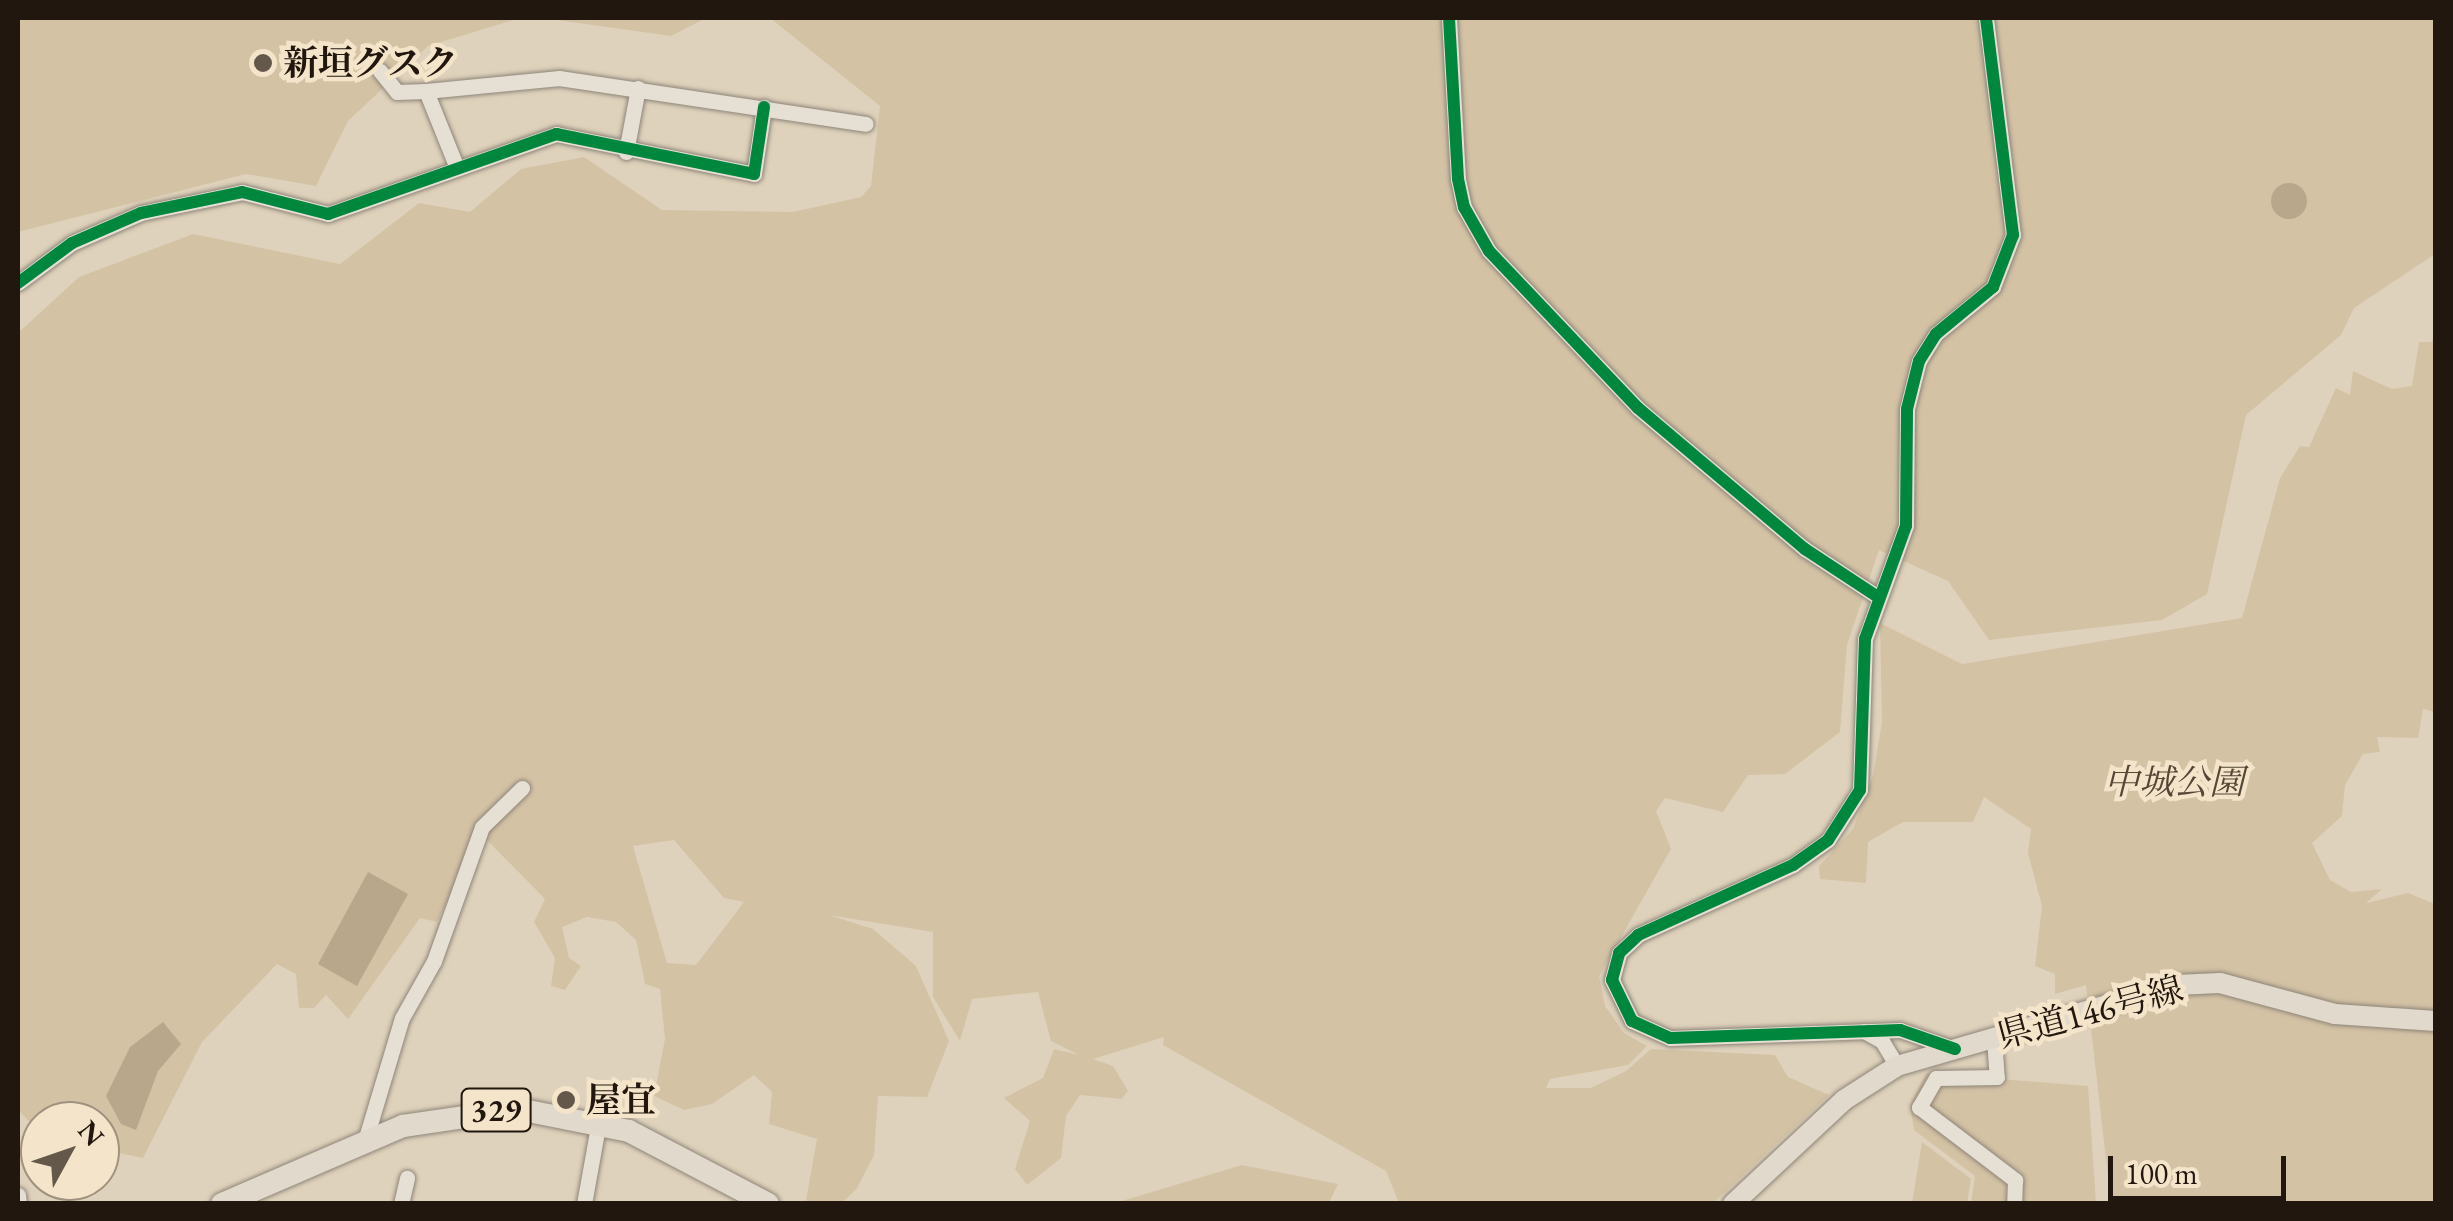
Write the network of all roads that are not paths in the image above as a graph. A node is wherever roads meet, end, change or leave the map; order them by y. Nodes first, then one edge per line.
1 (1449, 18) edge
2 (1986, 18) edge
3 (380, 71) dead end
4 (638, 88) junction
5 (426, 91) junction
6 (764, 107) junction
7 (866, 124) dead end
8 (626, 152) junction
9 (456, 168) junction
10 (18, 283) edge
11 (1875, 595) junction
12 (522, 788) dead end
13 (2436, 1021) edge
14 (1861, 1029) junction
15 (1994, 1038) junction
16 (1955, 1050) junction
17 (1897, 1066) junction
18 (598, 1121) junction
19 (364, 1141) junction
20 (407, 1178) dead end
21 (18, 1195) edge
22 (19, 1204) edge
23 (222, 1204) edge
24 (401, 1204) edge
25 (584, 1204) edge
26 (768, 1204) edge
27 (1733, 1204) edge
28 (2014, 1204) edge

1 - 11 street
2 - 11 street
3 - 5 street
4 - 5 street
4 - 6 street
4 - 8 street
5 - 9 street
6 - 7 street
6 - 8 street
8 - 9 street
9 - 10 street
11 - 14 street
12 - 19 street
13 - 15 main road, 県道146号線
14 - 16 street
14 - 17 street
15 - 16 main road, 県道146号線
15 - 28 street
16 - 17 main road, 県道146号線
17 - 27 main road, 県道146号線
18 - 19 highway, 329
18 - 25 street
18 - 26 highway, 329
19 - 23 highway, 329
20 - 24 street
21 - 22 street

